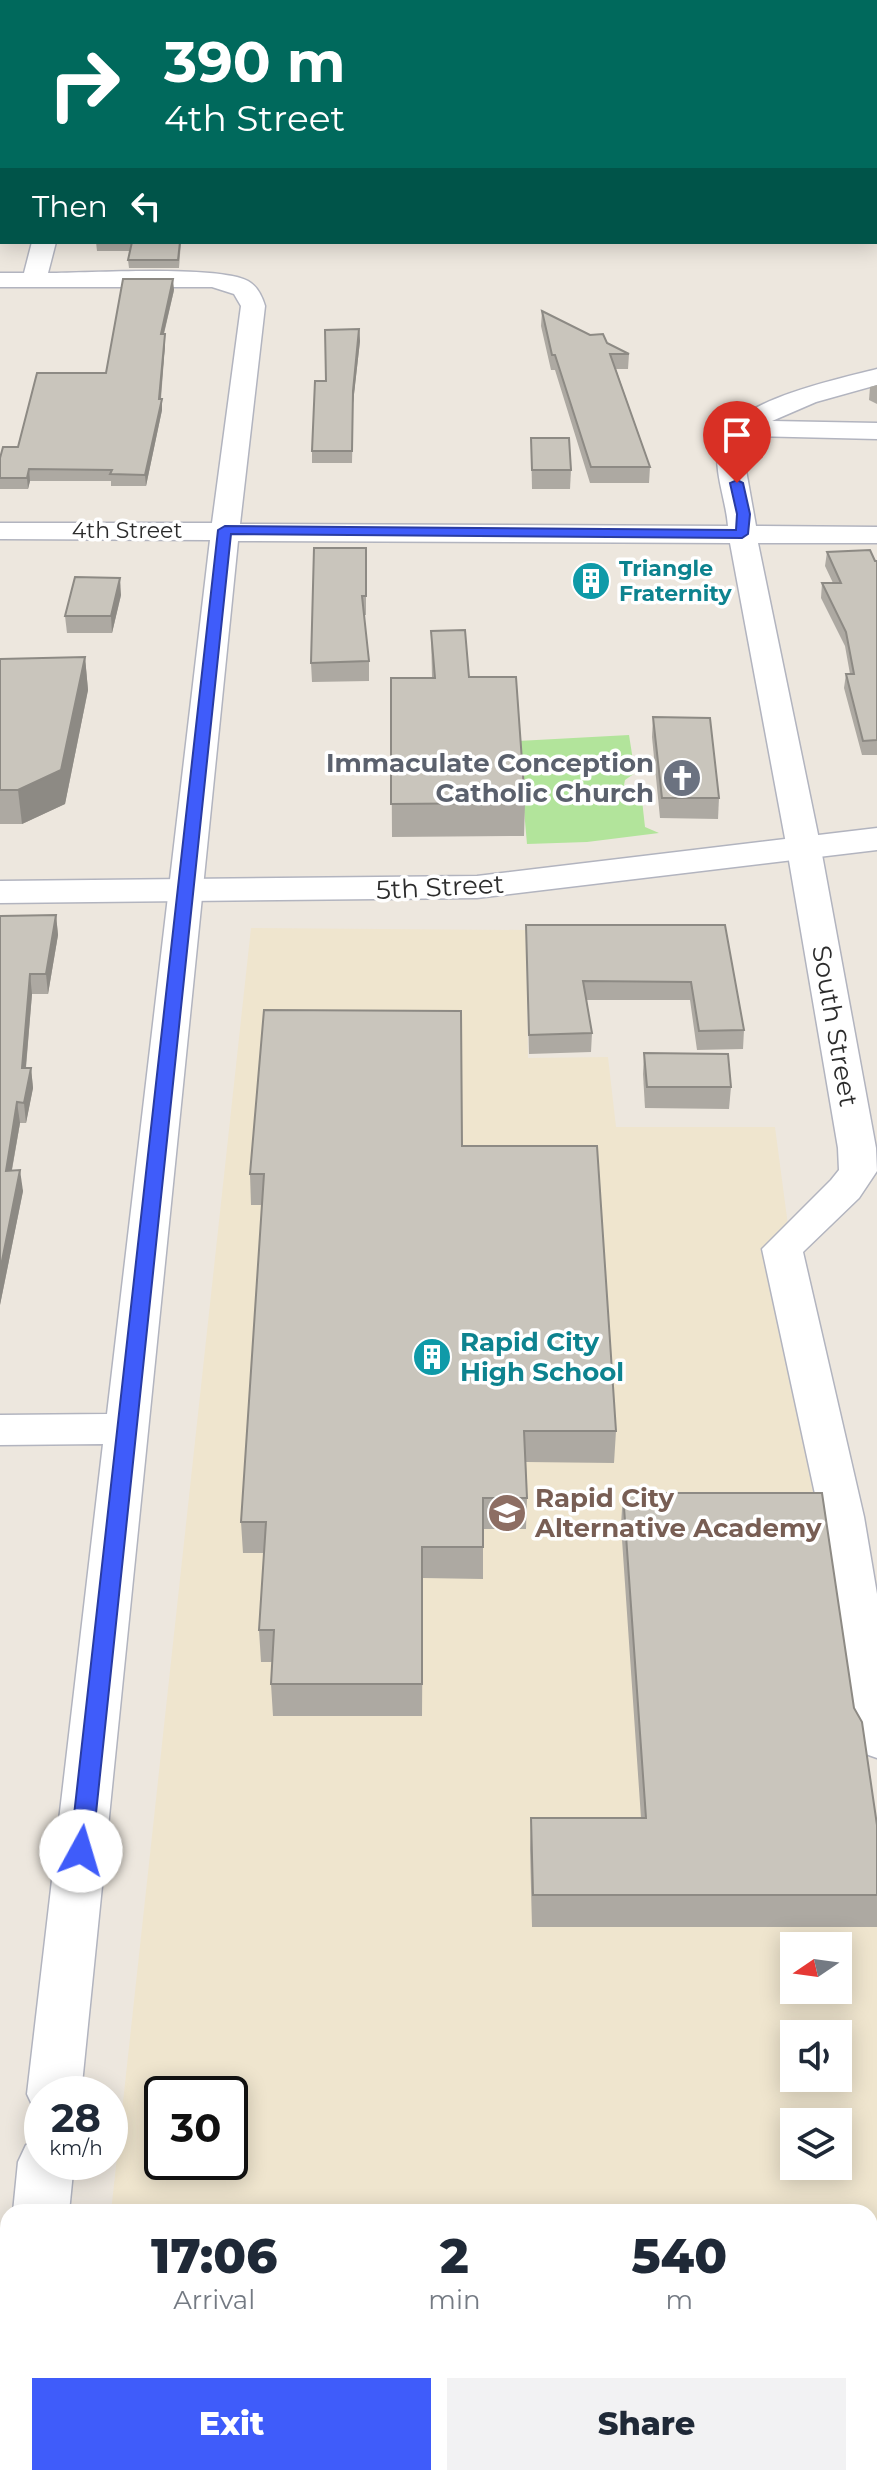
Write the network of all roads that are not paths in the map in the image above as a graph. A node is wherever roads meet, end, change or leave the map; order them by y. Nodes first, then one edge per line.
1 (43, 244) edge
2 (0, 280) edge
3 (34, 280) junction
4 (877, 377) edge
5 (740, 428) junction
6 (877, 431) edge
7 (225, 530) junction
8 (0, 531) edge
9 (742, 534) junction
10 (877, 535) edge
11 (867, 843) edge
12 (804, 849) junction
13 (0, 892) edge
14 (186, 892) junction
15 (127, 1429) junction
16 (0, 1430) edge
17 (877, 1739) edge
18 (56, 2076) edge
19 (44, 2180) edge
20 (42, 2204) edge

1 - 3 street
2 - 3 street
3 - 7 street
4 - 5 street
5 - 6 street
5 - 9 street, South Street
7 - 8 street, 4th Street
7 - 9 street, 4th Street
7 - 14 street
9 - 10 street, 4th Street
9 - 12 street, South Street
11 - 12 main road, 5th Street
12 - 14 main road, 5th Street
12 - 17 street, South Street
13 - 14 main road, 5th Street
14 - 15 street
15 - 16 street
15 - 18 street
19 - 20 street

